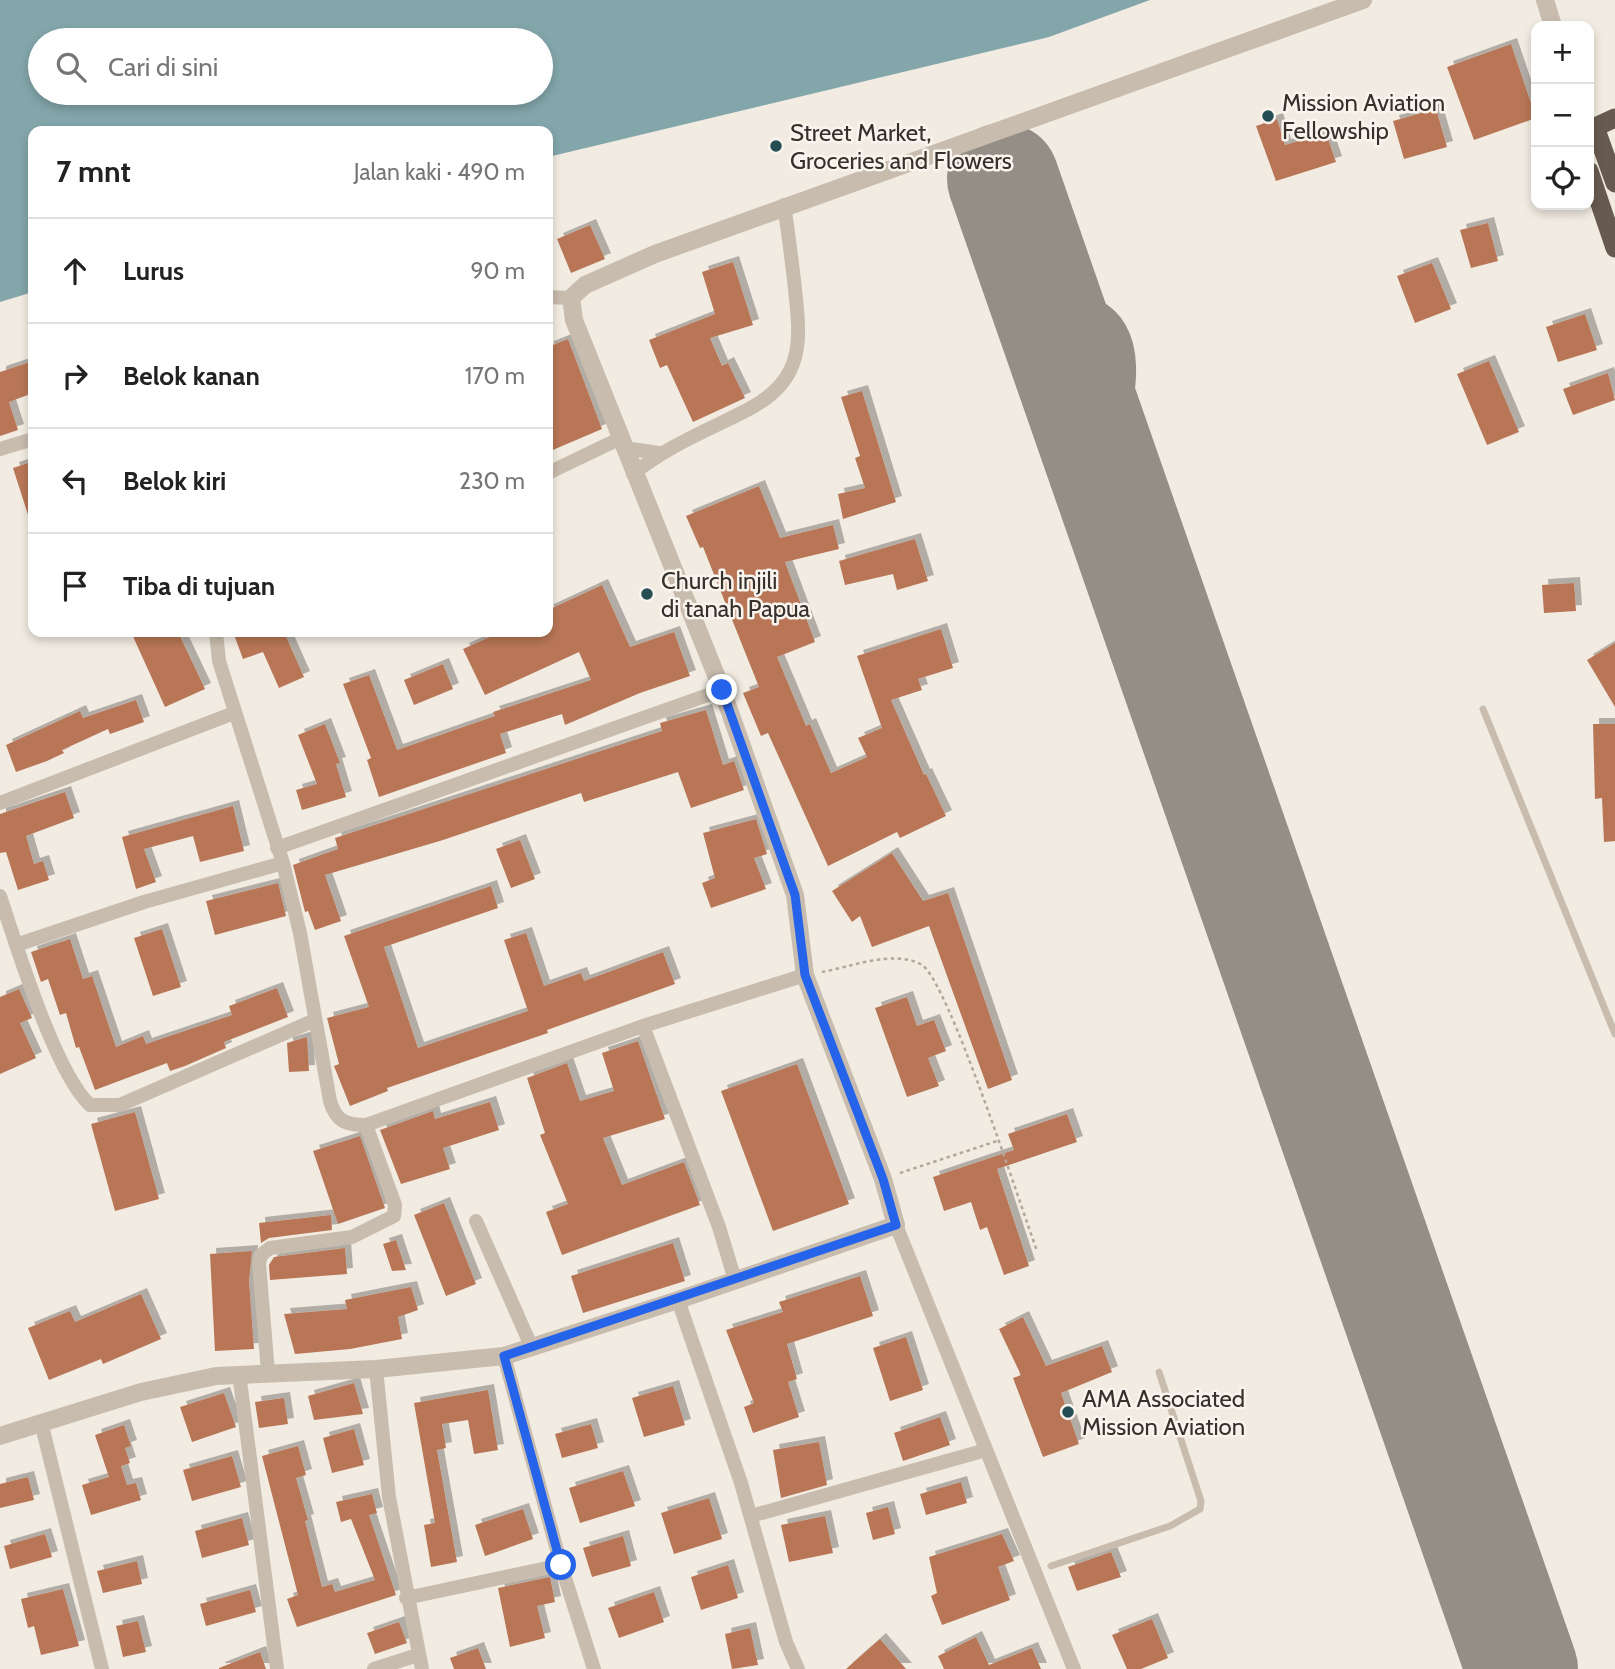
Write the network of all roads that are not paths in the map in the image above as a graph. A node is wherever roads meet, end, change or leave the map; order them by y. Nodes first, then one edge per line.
1 (1363, 0) edge
2 (1545, 0) edge
3 (1551, 21) edge
4 (1615, 118) edge
5 (1594, 124) edge
6 (1594, 132) edge
7 (1603, 155) edge
8 (1615, 183) edge
9 (1594, 186) edge
10 (784, 205) junction
11 (1615, 248) edge
12 (553, 297) edge
13 (571, 298) junction
14 (28, 441) edge
15 (623, 443) junction
16 (0, 449) edge
17 (659, 453) junction
18 (553, 471) edge
19 (633, 474) junction
20 (217, 637) edge
21 (722, 690) junction
22 (1483, 709) dead end
23 (234, 713) junction
24 (0, 803) edge
25 (277, 848) junction
26 (282, 863) junction
27 (0, 896) edge
28 (16, 945) junction
29 (805, 975) junction
30 (315, 1020) junction
31 (643, 1026) junction
32 (1615, 1034) edge
33 (366, 1125) junction
34 (476, 1222) dead end
35 (896, 1225) junction
36 (735, 1280) junction
37 (678, 1300) junction
38 (532, 1348) junction
39 (504, 1356) junction
40 (376, 1368) junction
41 (1159, 1372) dead end
42 (239, 1373) junction
43 (268, 1373) junction
44 (41, 1422) junction
45 (0, 1436) edge
46 (986, 1450) junction
47 (751, 1516) junction
48 (561, 1565) junction
49 (1051, 1566) dead end
50 (406, 1598) junction
51 (420, 1662) edge
52 (102, 1669) edge
53 (277, 1669) edge
54 (374, 1669) edge
55 (594, 1669) edge
56 (798, 1669) edge
57 (1074, 1669) edge

1 - 10 street
2 - 3 street
4 - 5 highway
6 - 7 highway
7 - 8 highway
9 - 11 highway
10 - 13 street
10 - 17 street
12 - 13 street
13 - 15 street
14 - 16 street
15 - 17 street
15 - 18 street
15 - 19 street
17 - 19 street
19 - 21 street
20 - 23 street
21 - 25 street
21 - 29 street
22 - 32 lane
23 - 24 street
23 - 25 street
25 - 26 street
26 - 28 street
26 - 30 street
27 - 28 street
28 - 30 street
29 - 31 street
29 - 35 street
30 - 33 street
31 - 33 street
31 - 36 street
33 - 43 street
34 - 38 street
35 - 36 street
35 - 46 street
36 - 37 street
37 - 38 street
37 - 47 street
38 - 39 street
39 - 40 street
39 - 48 street
40 - 43 street
40 - 50 street
41 - 49 lane
42 - 43 street
42 - 44 street
42 - 53 street
44 - 45 street
44 - 52 street
46 - 47 street
46 - 57 street
47 - 56 street
48 - 50 street
48 - 55 street
50 - 51 street
51 - 54 street

